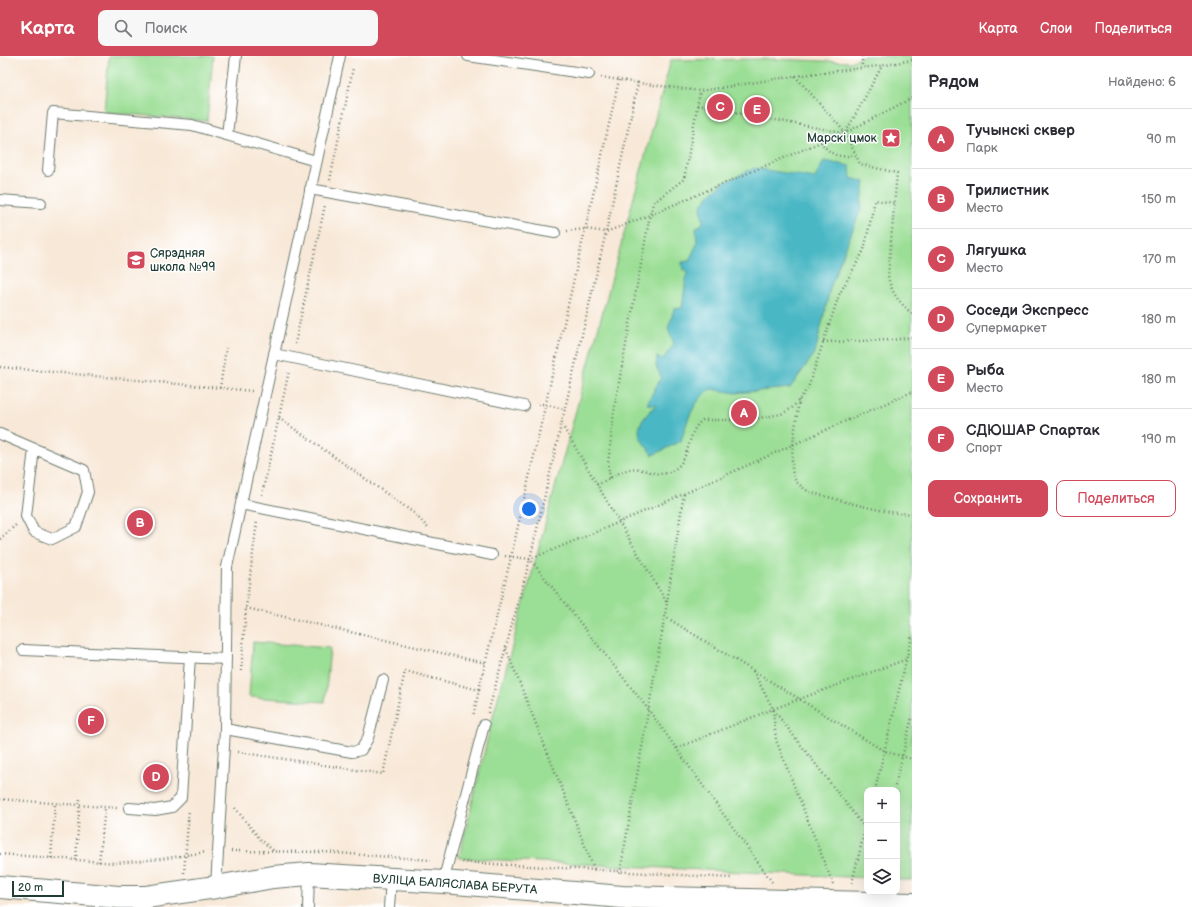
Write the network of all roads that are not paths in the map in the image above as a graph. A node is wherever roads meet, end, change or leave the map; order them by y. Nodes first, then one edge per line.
1 (236, 56) edge
2 (340, 56) edge
3 (468, 56) edge
4 (589, 74) road end
5 (227, 135) junction
6 (316, 161) junction
7 (48, 170) dead end
8 (310, 189) junction
9 (0, 200) edge
10 (41, 203) dead end
11 (555, 233) dead end
12 (274, 354) junction
13 (524, 406) dead end
14 (0, 434) edge
15 (34, 449) junction
16 (241, 504) junction
17 (492, 555) dead end
18 (23, 650) dead end
19 (190, 657) junction
20 (226, 659) junction
21 (383, 680) dead end
22 (484, 725) road end
23 (225, 729) junction
24 (129, 808) road end
25 (309, 874) junction
26 (390, 879) junction
27 (443, 882) junction
28 (0, 886) edge
29 (216, 887) junction
30 (622, 902) edge
31 (912, 904) edge
32 (308, 907) edge
33 (389, 907) edge

1 - 5 lane
2 - 6 lane
3 - 4 lane
5 - 6 lane
5 - 7 lane
6 - 8 lane
8 - 11 lane
8 - 12 lane
9 - 10 lane
12 - 13 lane
12 - 16 lane
14 - 15 lane
15 - 15 lane
16 - 17 lane
16 - 20 lane
18 - 19 lane
19 - 20 lane
19 - 24 lane
20 - 23 lane
21 - 23 lane
22 - 27 lane
23 - 29 lane
25 - 26 street, ВУЛІЦА БАЛЯСЛАВА БЕРУТА
25 - 29 street, ВУЛІЦА БАЛЯСЛАВА БЕРУТА
25 - 32 lane
26 - 27 street, ВУЛІЦА БАЛЯСЛАВА БЕРУТА
26 - 33 lane
27 - 30 street, ВУЛІЦА БАЛЯСЛАВА БЕРУТА
28 - 29 street, ВУЛІЦА БАЛЯСЛАВА БЕРУТА
30 - 31 street, ВУЛІЦА БАЛЯСЛАВА БЕРУТА

